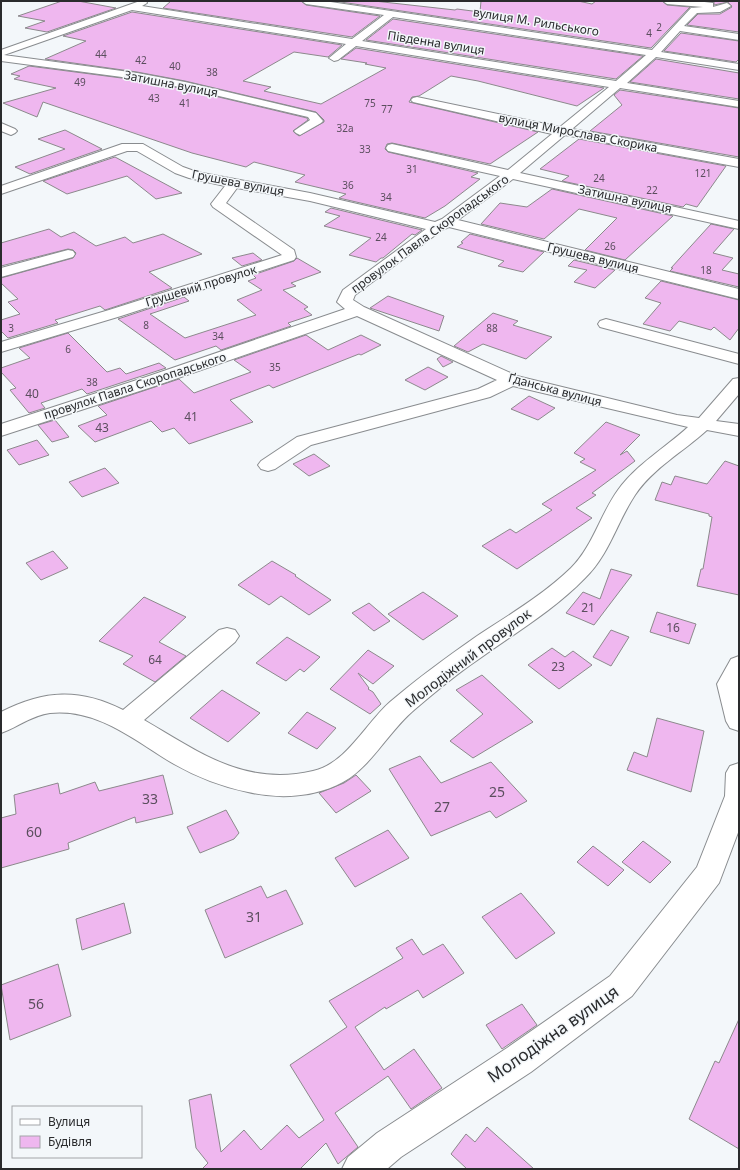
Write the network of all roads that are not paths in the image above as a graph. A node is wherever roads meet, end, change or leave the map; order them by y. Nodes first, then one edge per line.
1 (306, 1) edge
2 (667, 1) edge
3 (144, 2) edge
4 (128, 4) edge
5 (733, 7) edge
6 (391, 14) junction
7 (678, 28) junction
8 (739, 37) edge
9 (353, 43) junction
10 (1, 53) edge
11 (654, 54) junction
12 (1, 58) edge
13 (334, 58) dead end
14 (739, 67) edge
15 (619, 84) junction
16 (417, 100) dead end
17 (739, 104) edge
18 (300, 131) dead end
19 (564, 131) junction
20 (392, 148) dead end
21 (739, 163) edge
22 (511, 174) junction
23 (234, 183) junction
24 (1, 190) edge
25 (442, 224) junction
26 (739, 224) edge
27 (68, 254) dead end
28 (1, 273) edge
29 (739, 294) edge
30 (358, 310) junction
31 (606, 324) dead end
32 (1, 346) edge
33 (739, 360) edge
34 (512, 380) junction
35 (739, 383) edge
36 (703, 424) junction
37 (1, 430) edge
38 (739, 430) edge
39 (268, 465) dead end
40 (227, 636) dead end
41 (739, 665) edge
42 (739, 721) edge
43 (125, 722) junction
44 (1, 723) edge
45 (739, 773) edge
46 (360, 1169) edge

1 - 6 street, вулиця М. Рильського
2 - 5 street
3 - 4 street
4 - 9 street, Південна вулиця
4 - 10 street
5 - 7 street, провулок Павла Скоропадського
6 - 9 street
6 - 11 street, вулиця М. Рильського
7 - 8 street
7 - 11 street, провулок Павла Скоропадського
9 - 13 street
9 - 15 street, Південна вулиця
11 - 14 street, вулиця М. Рильського
11 - 15 street, провулок Павла Скоропадського
12 - 18 street, Затишна вулиця
15 - 17 street, Південна вулиця
15 - 19 street, провулок Павла Скоропадського
16 - 19 street, вулиця Мирослава Скорика
19 - 21 street, вулиця Мирослава Скорика
19 - 22 street, провулок Павла Скоропадського
20 - 22 street, Затишна вулиця
22 - 25 street, провулок Павла Скоропадського
22 - 26 street, Затишна вулиця
23 - 24 street, Грушева вулиця
23 - 25 street, Грушева вулиця
23 - 32 street, Грушевий провулок
25 - 29 street, Грушева вулиця
25 - 30 street, провулок Павла Скоропадського
27 - 28 street
30 - 34 street, Ґданська вулиця
30 - 37 street, провулок Павла Скоропадського
31 - 33 street
34 - 36 street, Ґданська вулиця
34 - 39 street
35 - 36 street, Молодіжний провулок
36 - 38 street, Ґданська вулиця
36 - 43 street, Молодіжний провулок
40 - 43 street
41 - 42 street
43 - 44 street, Молодіжний провулок
45 - 46 street, Молодіжна вулиця

